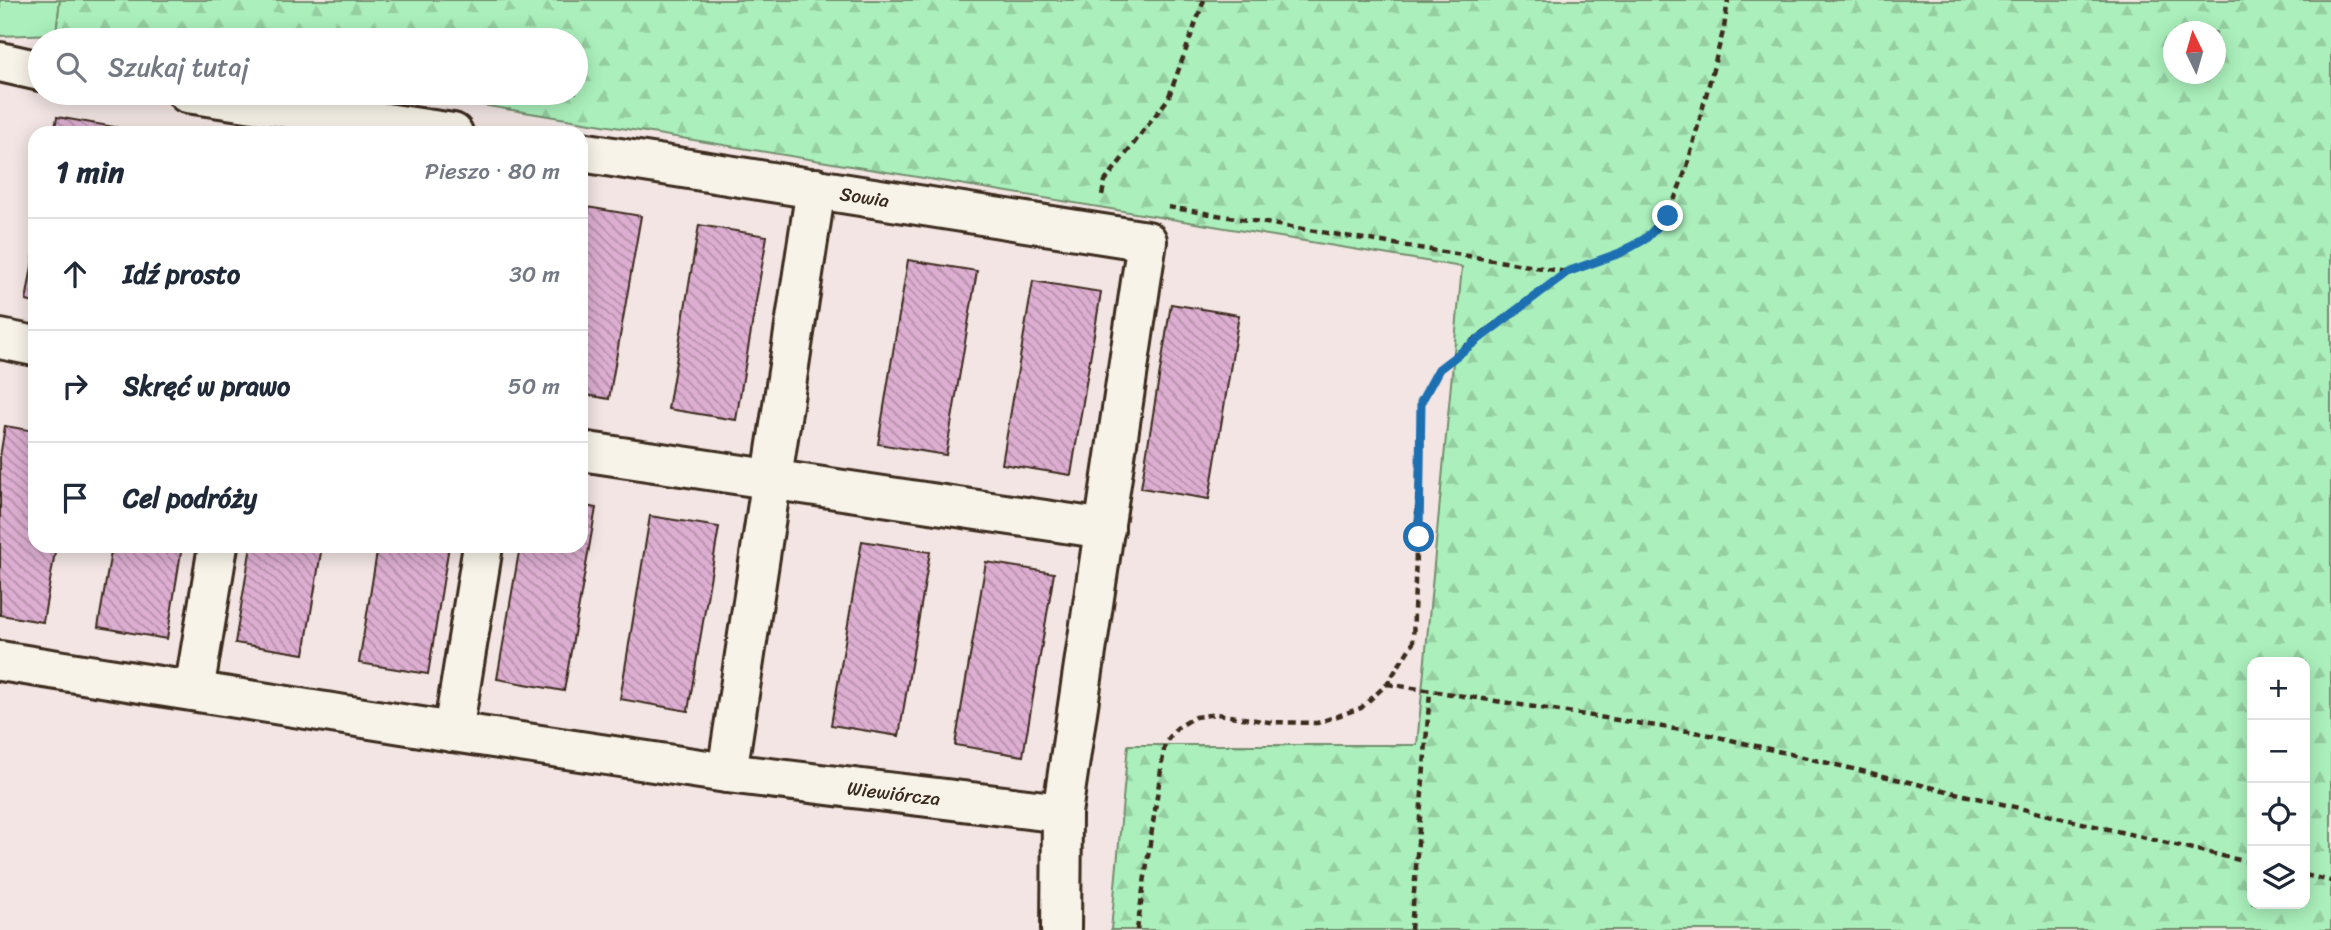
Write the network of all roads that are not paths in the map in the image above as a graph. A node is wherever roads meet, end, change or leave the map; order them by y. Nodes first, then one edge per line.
1 (0, 62) edge
2 (28, 68) edge
3 (230, 105) edge
4 (287, 121) edge
5 (356, 126) edge
6 (588, 153) edge
7 (816, 188) junction
8 (0, 339) edge
9 (28, 345) edge
10 (588, 452) edge
11 (771, 480) junction
12 (1105, 529) junction
13 (217, 553) edge
14 (482, 553) edge
15 (0, 661) edge
16 (194, 691) junction
17 (453, 732) junction
18 (727, 773) junction
19 (1062, 813) junction
20 (1061, 930) edge

1 - 2 street
3 - 4 street
4 - 5 street
6 - 7 street, Sowia
7 - 11 street
7 - 12 street, Sowia
8 - 9 street
10 - 11 street
11 - 12 street
11 - 18 street
12 - 19 street
13 - 16 street
14 - 17 street
15 - 16 street, Wiewiórcza
16 - 17 street, Wiewiórcza
17 - 18 street, Wiewiórcza
18 - 19 street, Wiewiórcza
19 - 20 street

